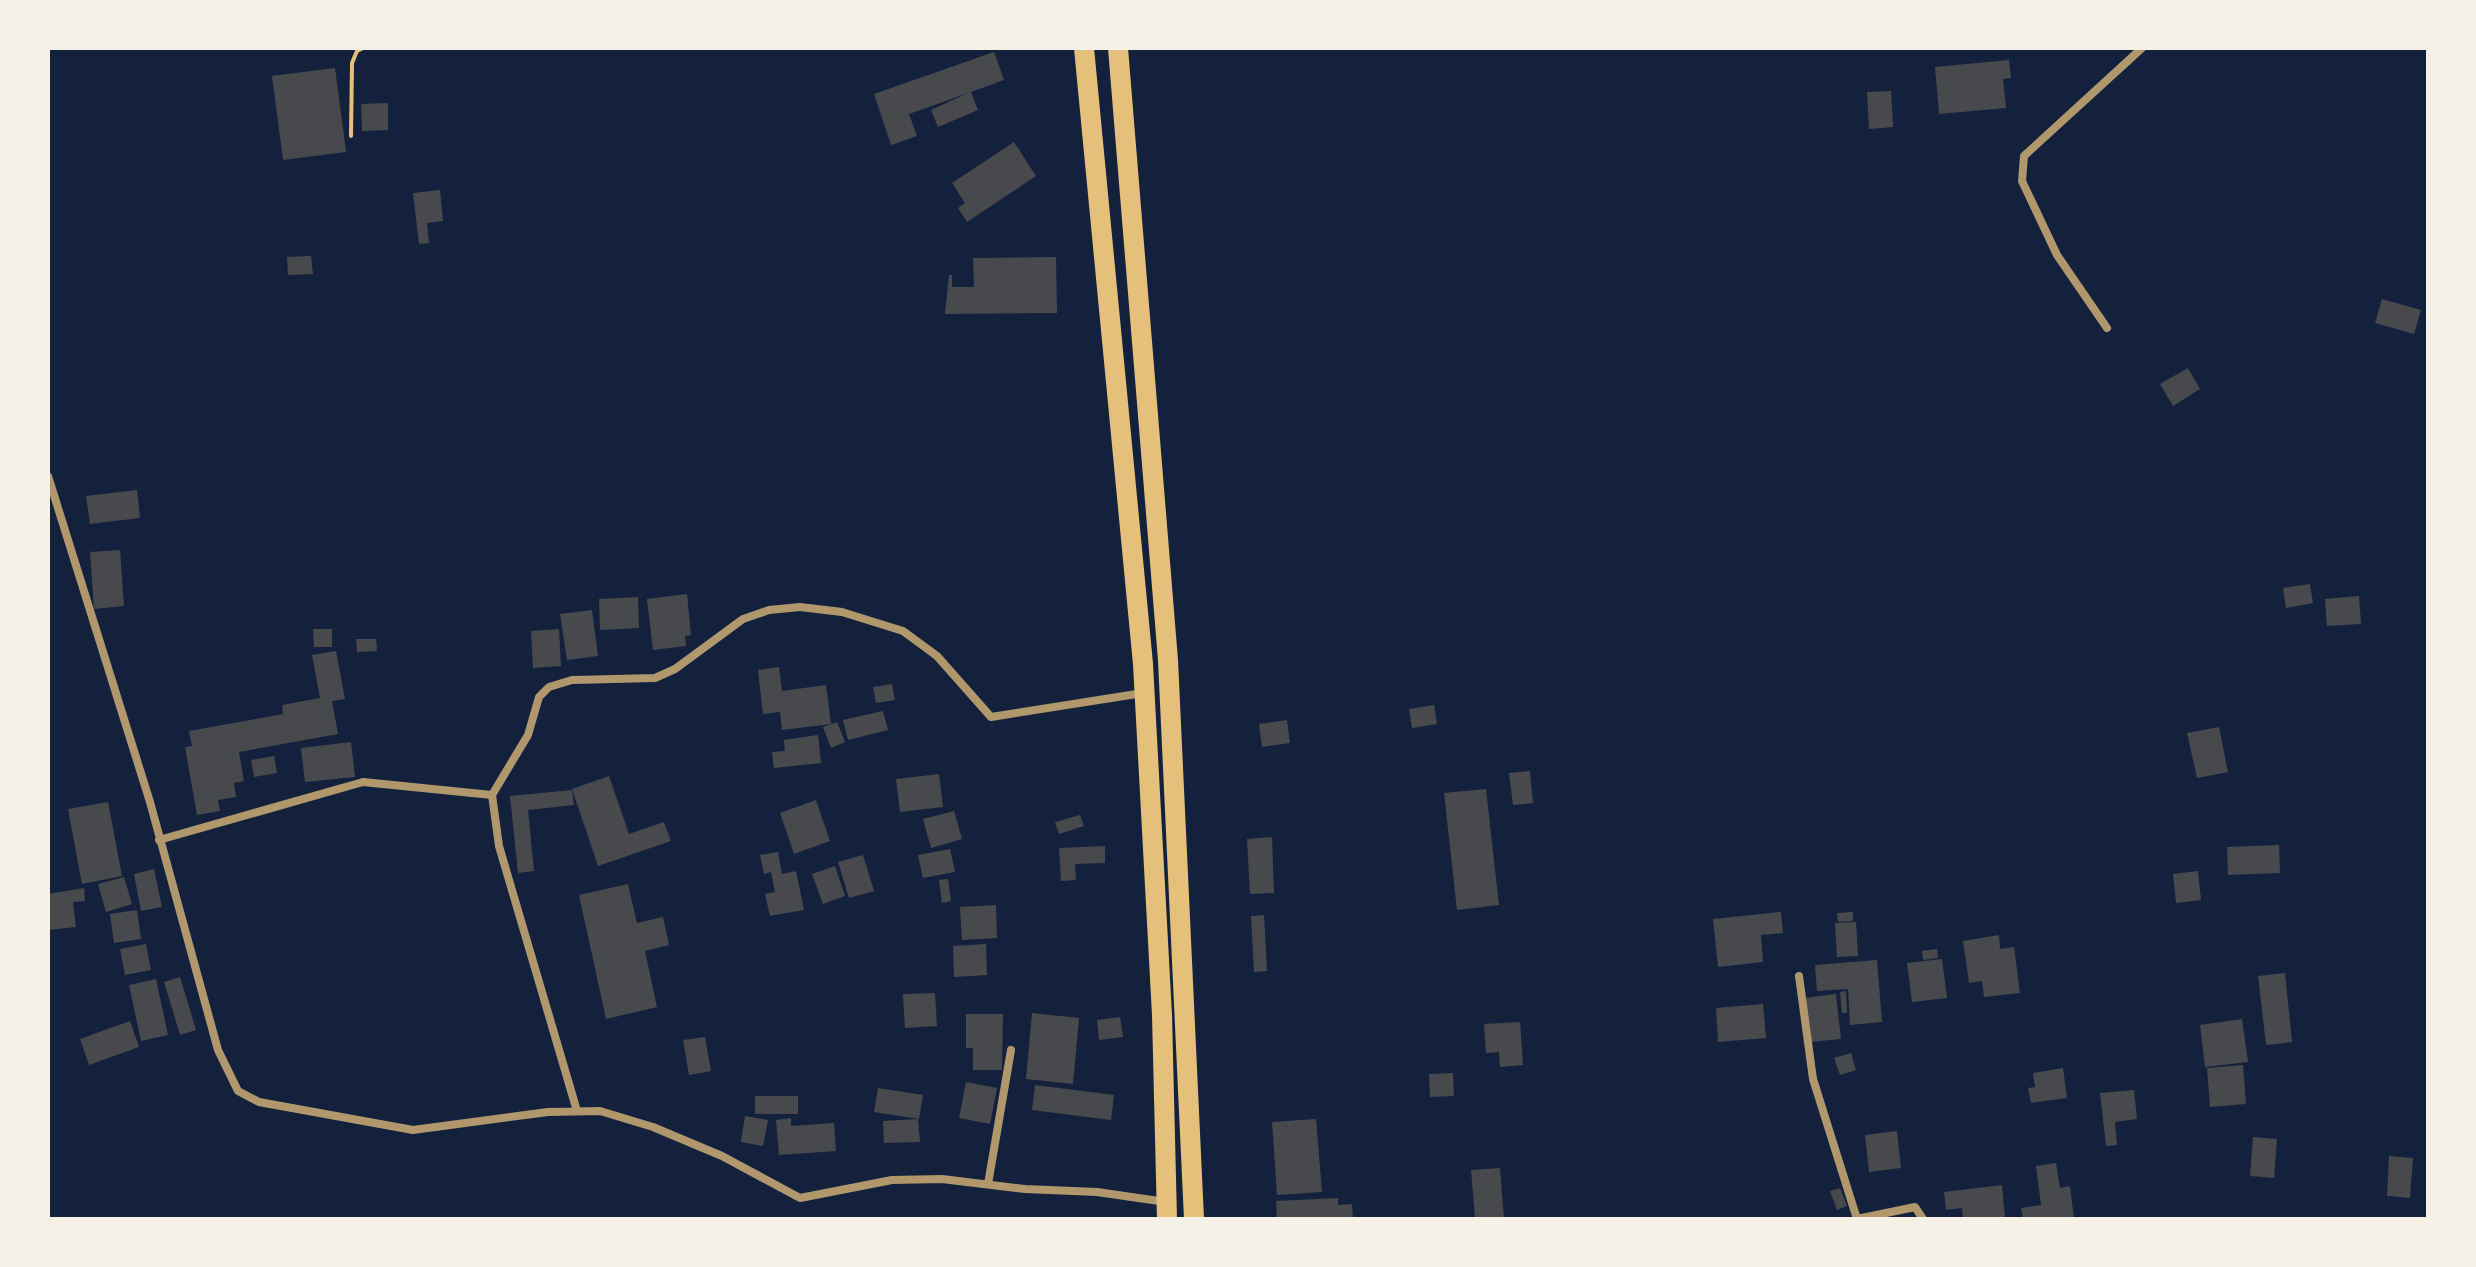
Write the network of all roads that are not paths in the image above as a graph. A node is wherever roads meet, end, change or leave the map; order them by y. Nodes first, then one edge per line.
1 (1084, 48) edge
2 (1118, 48) edge
3 (2142, 48) edge
4 (2107, 328) dead end
5 (48, 476) edge
6 (1145, 693) junction
7 (492, 795) junction
8 (159, 840) junction
9 (1799, 976) dead end
10 (1011, 1050) dead end
11 (577, 1111) junction
12 (988, 1184) junction
13 (1167, 1211) edge
14 (1194, 1219) edge
15 (1857, 1219) edge
16 (1923, 1219) edge

1 - 6 highway
2 - 14 highway
3 - 4 street
5 - 8 street
6 - 7 street
6 - 13 highway
7 - 8 street
7 - 11 street
8 - 11 street
9 - 15 street
10 - 12 street
11 - 12 street
12 - 13 street
15 - 16 street

